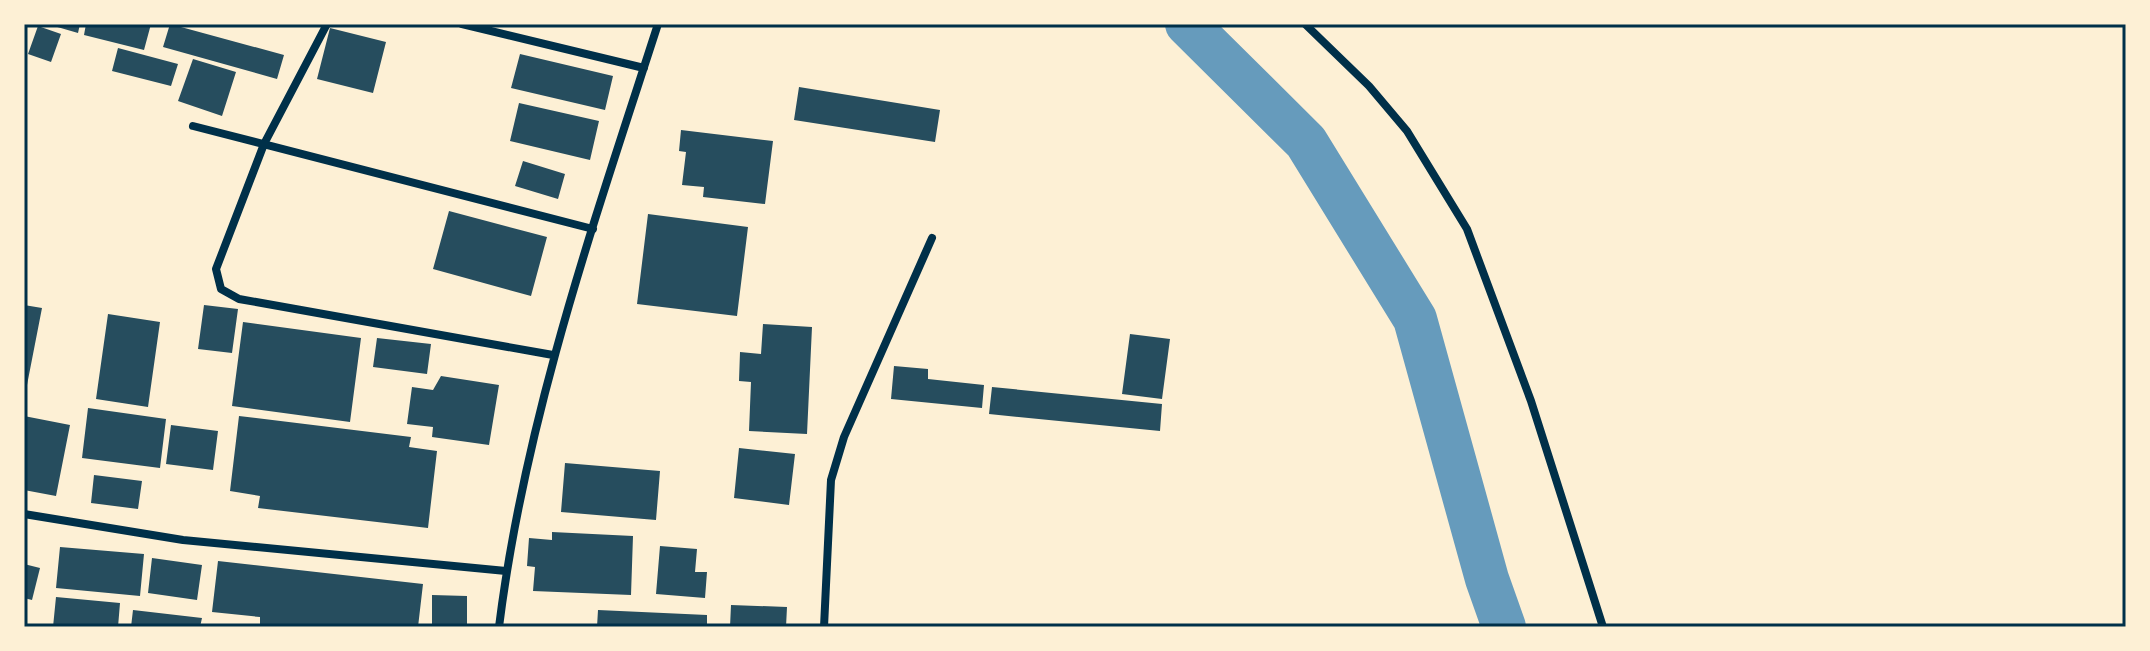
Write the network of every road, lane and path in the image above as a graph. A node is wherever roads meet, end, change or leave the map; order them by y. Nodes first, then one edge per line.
1 (327, 24) edge
2 (462, 24) edge
3 (658, 24) edge
4 (1305, 24) edge
5 (644, 68) junction
6 (193, 126) dead end
7 (264, 144) junction
8 (593, 229) junction
9 (932, 238) dead end
10 (553, 355) junction
11 (24, 514) edge
12 (506, 571) junction
13 (499, 627) edge
14 (824, 627) edge
15 (1603, 627) edge

1 - 7 street
2 - 5 street
3 - 5 street
4 - 15 street
5 - 8 street
6 - 7 street
7 - 8 street
7 - 10 street
8 - 10 street
9 - 14 street
10 - 12 street
11 - 12 street
12 - 13 street

